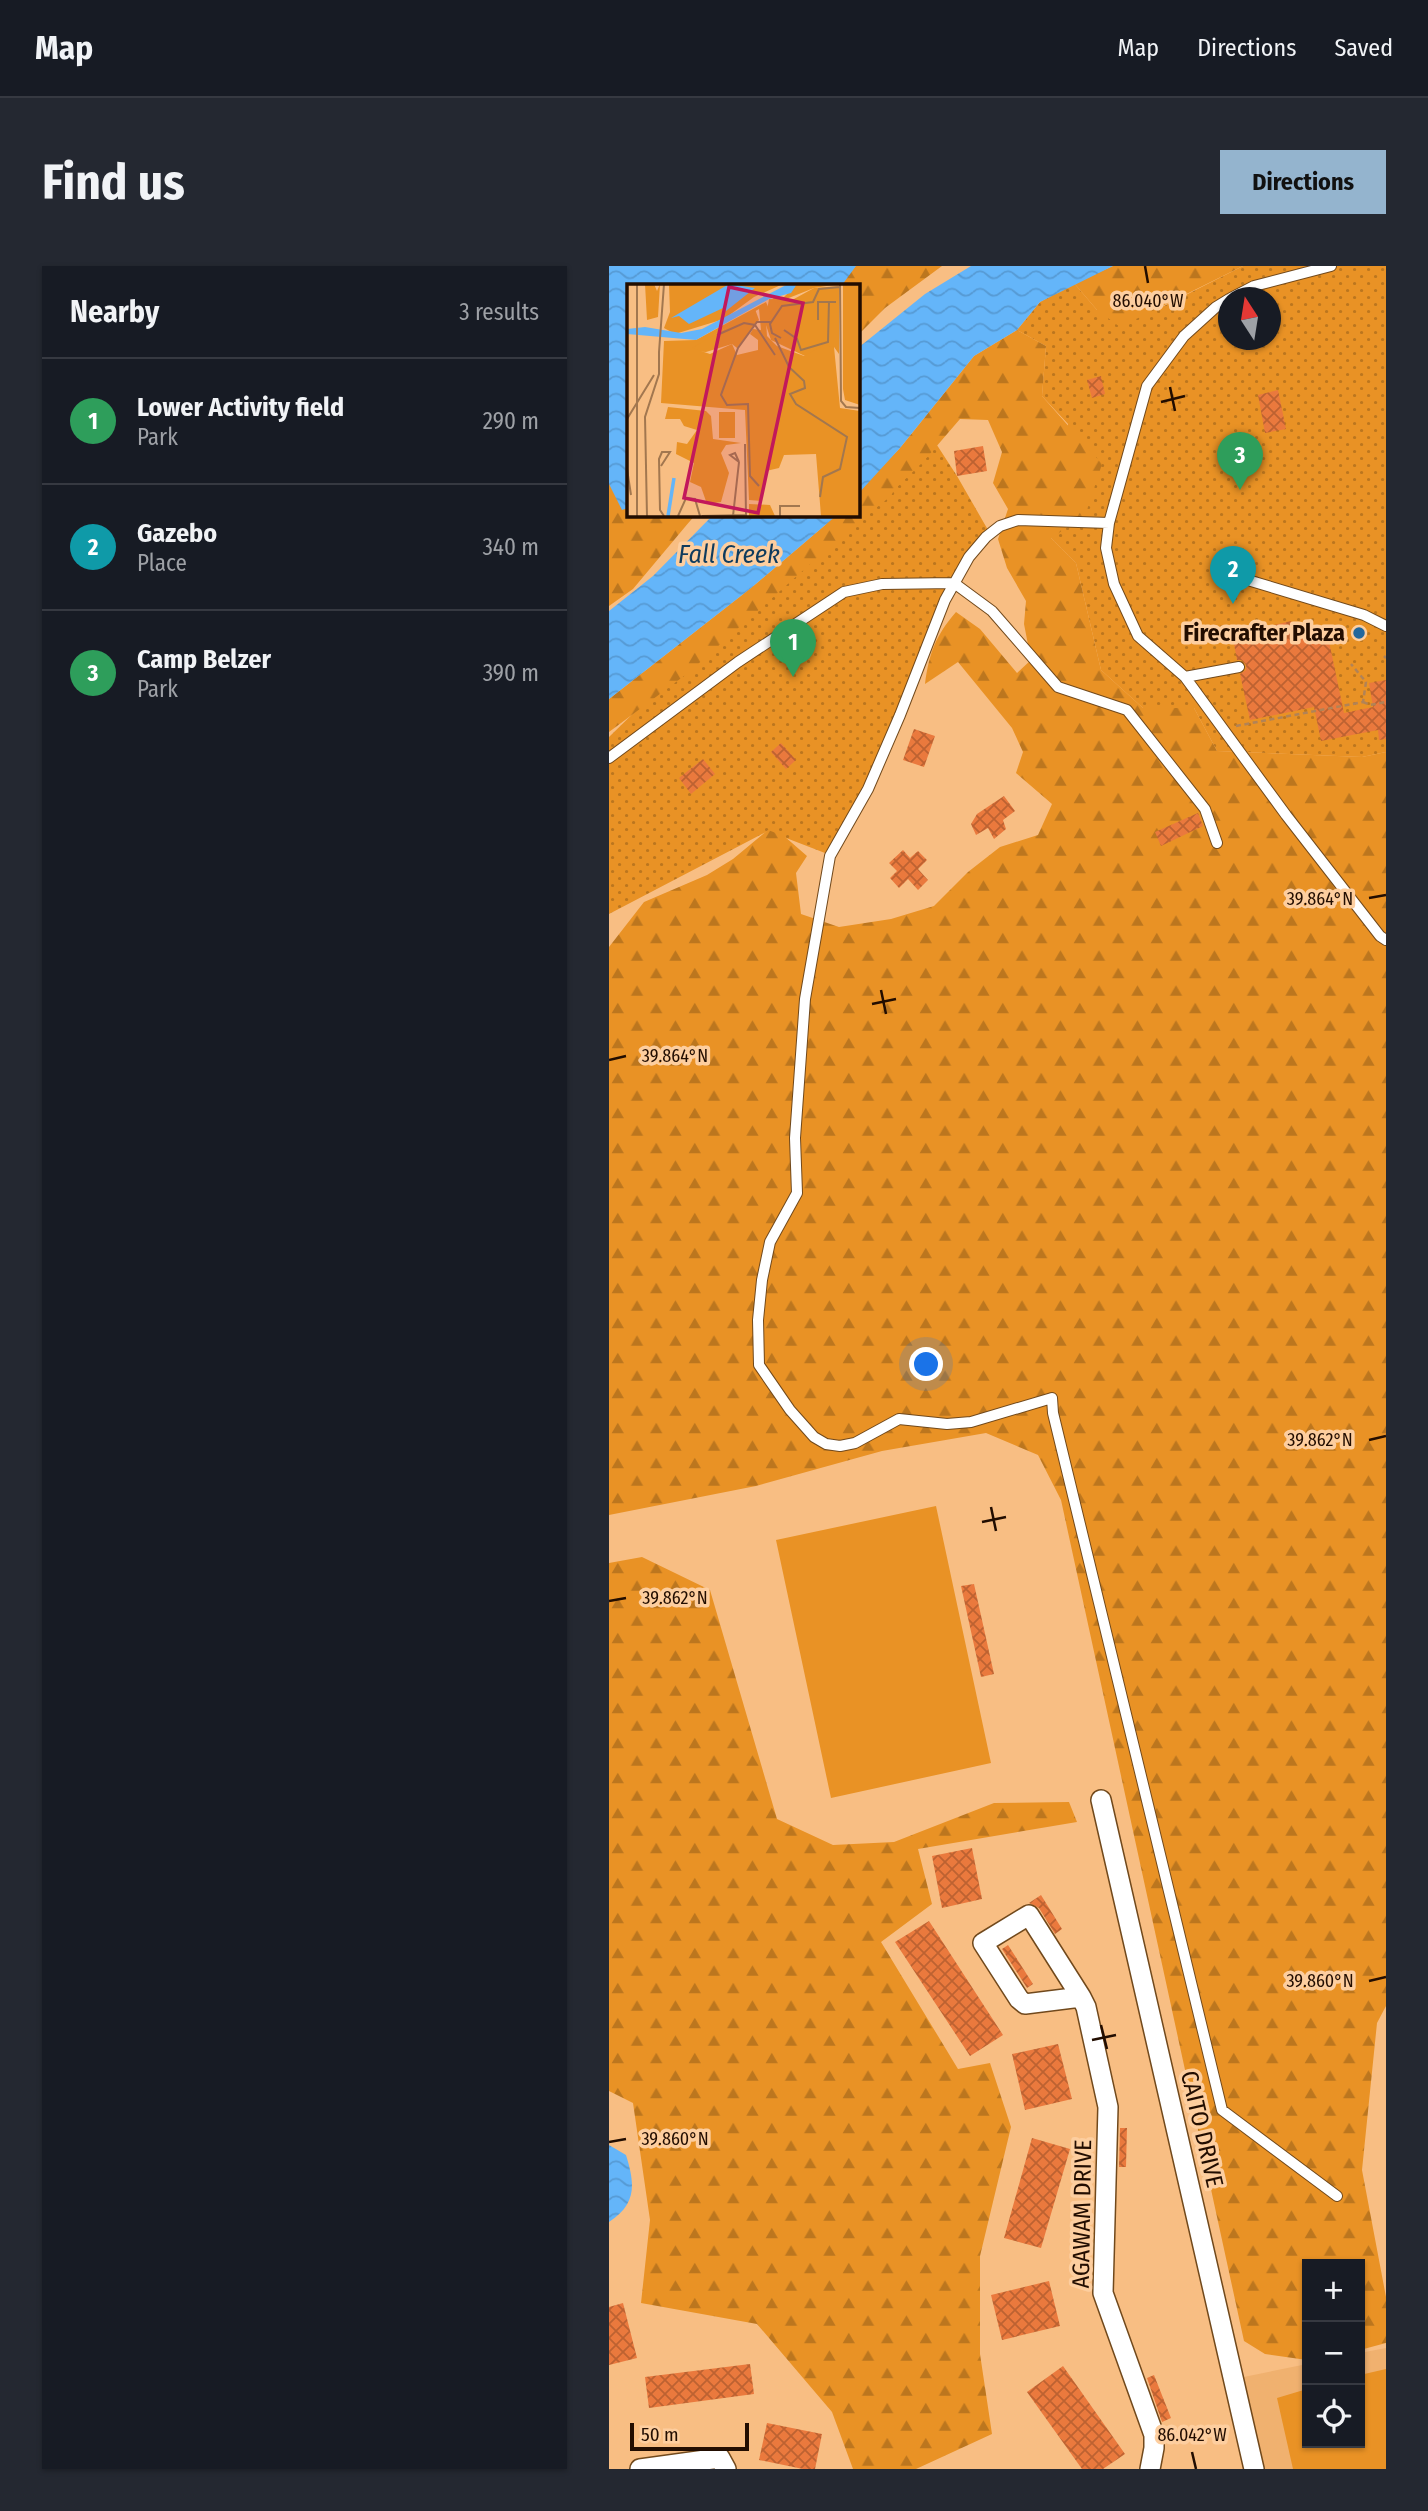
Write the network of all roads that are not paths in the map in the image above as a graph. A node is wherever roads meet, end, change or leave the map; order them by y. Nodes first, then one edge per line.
1 (1331, 266) edge
2 (1252, 287) edge
3 (1218, 306) edge
4 (1109, 523) junction
5 (1251, 581) dead end
6 (954, 583) junction
7 (1386, 626) edge
8 (1239, 667) dead end
9 (1185, 677) junction
10 (609, 758) edge
11 (1217, 843) dead end
12 (1386, 940) edge
13 (1101, 1800) dead end
14 (1081, 1997) junction
15 (1338, 2196) dead end
16 (640, 2469) edge
17 (726, 2469) edge
18 (1150, 2469) edge
19 (1254, 2469) edge

1 - 2 lane
3 - 4 lane
4 - 6 lane
4 - 9 lane
5 - 7 lane
6 - 10 lane
6 - 11 lane
6 - 15 lane
8 - 9 lane
9 - 12 lane
13 - 19 street, CAITO DRIVE
14 - 14 street, AGAWAM DRIVE
14 - 18 street, AGAWAM DRIVE
16 - 17 street

